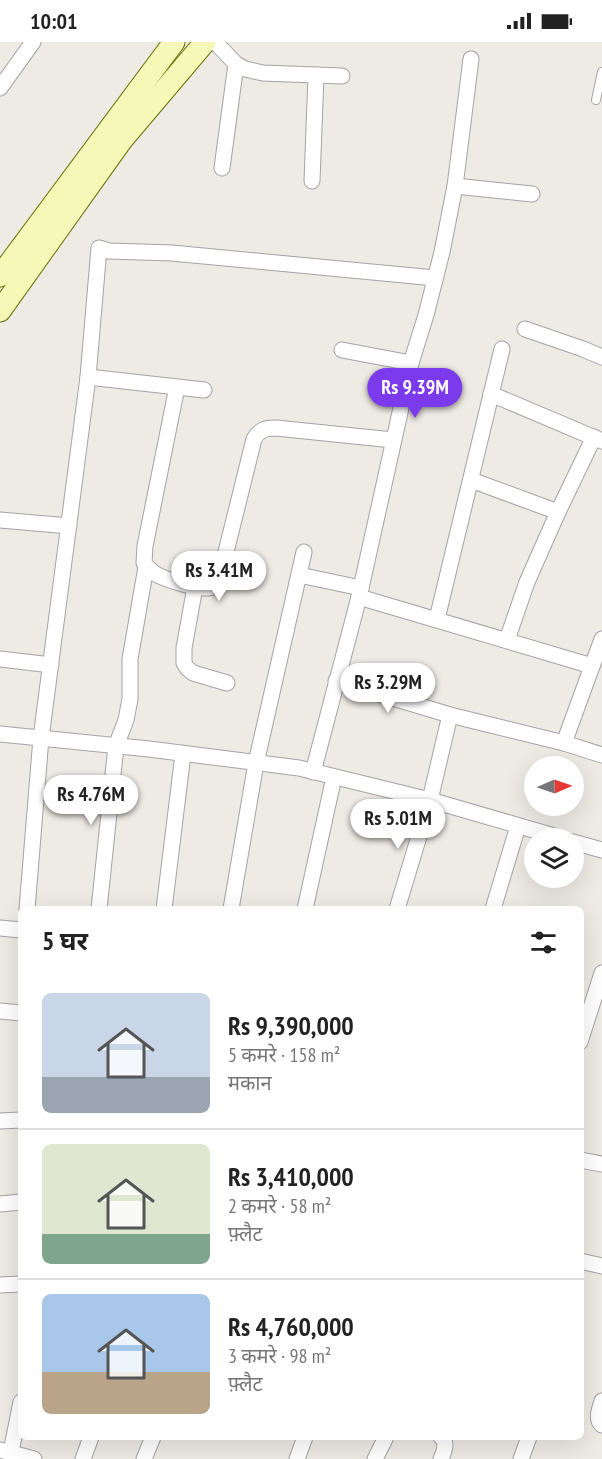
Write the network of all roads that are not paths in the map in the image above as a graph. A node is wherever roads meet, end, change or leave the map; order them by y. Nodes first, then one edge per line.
1 (33, 42) edge
2 (174, 42) edge
3 (205, 42) edge
4 (215, 42) edge
5 (471, 59) dead end
6 (236, 64) junction
7 (602, 72) edge
8 (316, 75) junction
9 (342, 76) dead end
10 (0, 88) edge
11 (596, 100) dead end
12 (222, 168) dead end
13 (312, 182) dead end
14 (455, 186) junction
15 (532, 194) dead end
16 (435, 278) junction
17 (4, 285) edge
18 (0, 311) edge
19 (525, 329) dead end
20 (502, 349) dead end
21 (342, 350) dead end
22 (602, 357) edge
23 (411, 363) junction
24 (88, 377) junction
25 (177, 387) junction
26 (204, 390) dead end
27 (492, 394) junction
28 (598, 439) edge
29 (393, 440) junction
30 (471, 480) junction
31 (558, 512) junction
32 (0, 520) edge
33 (69, 526) junction
34 (304, 552) dead end
35 (147, 567) junction
36 (299, 575) junction
37 (195, 587) junction
38 (360, 592) junction
39 (437, 619) junction
40 (602, 639) edge
41 (507, 640) junction
42 (0, 659) edge
43 (51, 665) junction
44 (592, 666) junction
45 (336, 681) junction
46 (227, 683) dead end
47 (450, 715) junction
48 (0, 734) edge
49 (41, 738) junction
50 (564, 743) junction
51 (116, 746) junction
52 (183, 754) junction
53 (602, 755) edge
54 (256, 763) junction
55 (313, 772) junction
56 (334, 777) junction
57 (430, 800) junction
58 (518, 826) junction
59 (525, 828) edge
60 (584, 845) edge
61 (602, 850) edge
62 (27, 906) edge
63 (99, 906) edge
64 (164, 906) edge
65 (232, 906) edge
66 (306, 906) edge
67 (397, 906) edge
68 (494, 906) edge
69 (0, 928) edge
70 (18, 930) edge
71 (602, 973) edge
72 (588, 994) edge
73 (0, 1011) edge
74 (18, 1013) edge
75 (584, 1018) edge
76 (18, 1120) edge
77 (0, 1121) edge
78 (584, 1161) edge
79 (602, 1164) edge
80 (18, 1202) edge
81 (0, 1204) edge
82 (584, 1262) edge
83 (602, 1266) edge
84 (18, 1284) edge
85 (0, 1285) edge
86 (602, 1401) edge
87 (18, 1411) edge
88 (602, 1425) edge
89 (90, 1440) edge
90 (152, 1440) edge
91 (305, 1440) edge
92 (384, 1440) edge
93 (443, 1440) edge
94 (528, 1440) edge
95 (5, 1451) edge
96 (34, 1459) edge
97 (83, 1459) edge
98 (144, 1459) edge
99 (297, 1459) edge
100 (375, 1459) edge
101 (441, 1459) edge
102 (521, 1459) edge

1 - 10 street
2 - 17 main road
3 - 17 main road
4 - 6 street
5 - 14 street
6 - 8 street
6 - 12 street
7 - 11 lane
8 - 9 street
8 - 13 street
14 - 15 street
14 - 16 street
16 - 23 street
16 - 24 street
17 - 18 main road
19 - 22 street
20 - 27 street
21 - 23 street
23 - 29 street
24 - 25 street
24 - 33 street
25 - 26 street
25 - 35 street
27 - 28 street
27 - 30 street
28 - 31 street
29 - 37 street
29 - 38 street
30 - 31 street
30 - 39 street
31 - 41 street
32 - 33 street
33 - 43 street
34 - 36 street
35 - 37 street
35 - 51 street
36 - 38 street
36 - 54 street
37 - 46 street
38 - 39 street
38 - 45 street
39 - 41 street
40 - 44 street
41 - 44 street
42 - 43 street
43 - 49 street
44 - 50 street
45 - 47 street
45 - 55 street
47 - 50 street
47 - 57 street
48 - 49 street
49 - 51 street
49 - 62 street
50 - 53 street
51 - 52 street
51 - 63 street
52 - 54 street
52 - 64 street
54 - 55 street
54 - 65 street
55 - 56 street
56 - 57 street
56 - 66 street
57 - 58 street
57 - 67 street
58 - 59 street
58 - 68 street
60 - 61 street
69 - 70 street
71 - 72 street
72 - 75 street
73 - 74 street
76 - 77 street
78 - 79 street
80 - 81 street
82 - 83 street
84 - 85 street
86 - 88 street
87 - 95 street
89 - 97 street
90 - 98 street
91 - 99 street
92 - 100 street
93 - 101 street
94 - 102 street
95 - 96 street

